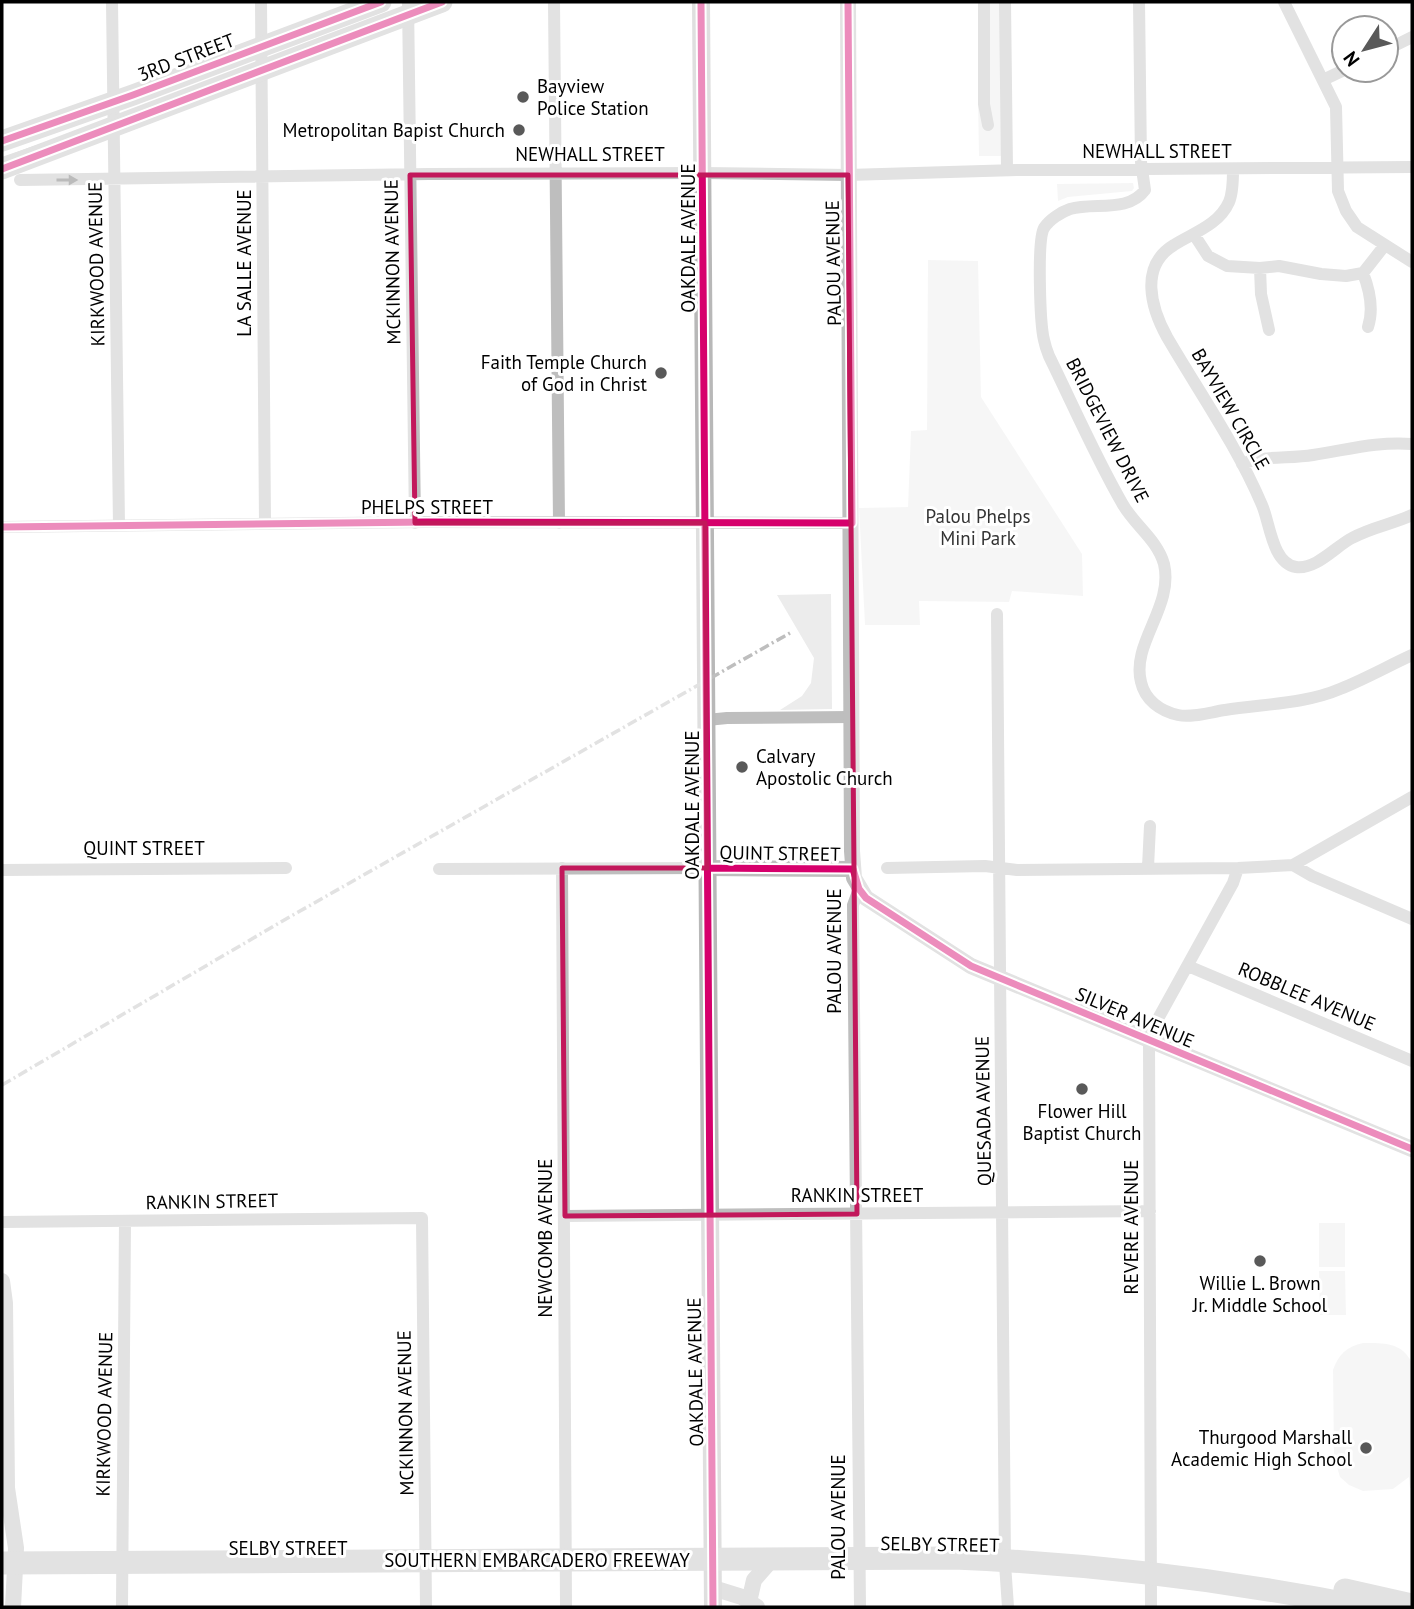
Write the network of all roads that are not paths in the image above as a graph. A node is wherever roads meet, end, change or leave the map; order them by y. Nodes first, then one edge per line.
1 (112, 2) edge
2 (261, 2) edge
3 (381, 2) edge
4 (442, 2) edge
5 (554, 2) edge
6 (701, 2) edge
7 (848, 2) edge
8 (984, 2) edge
9 (1005, 2) edge
10 (1139, 2) edge
11 (1284, 2) edge
12 (408, 8) edge
13 (261, 46) junction
14 (261, 69) junction
15 (1330, 77) edge
16 (1323, 80) junction
17 (114, 101) junction
18 (988, 125) dead end
19 (114, 126) junction
20 (2, 141) edge
21 (1337, 167) junction
22 (1412, 167) edge
23 (1007, 170) junction
24 (1142, 170) junction
25 (1233, 170) junction
26 (703, 173) junction
27 (556, 174) junction
28 (8, 175) edge
29 (411, 175) junction
30 (848, 175) junction
31 (262, 176) junction
32 (114, 179) junction
33 (1195, 236) junction
34 (1385, 245) junction
35 (1412, 262) edge
36 (1260, 268) junction
37 (1363, 273) junction
38 (1368, 327) dead end
39 (1269, 330) dead end
40 (1412, 444) edge
41 (1242, 464) junction
42 (1412, 515) edge
43 (415, 523) junction
44 (559, 523) junction
45 (705, 523) junction
46 (852, 523) junction
47 (265, 524) junction
48 (119, 526) junction
49 (2, 527) edge
50 (997, 614) dead end
51 (1412, 654) edge
52 (852, 717) junction
53 (707, 720) junction
54 (1412, 797) edge
55 (1150, 826) dead end
56 (1293, 865) junction
57 (1148, 867) junction
58 (286, 868) dead end
59 (562, 868) junction
60 (707, 868) junction
61 (887, 868) dead end
62 (999, 868) junction
63 (1238, 868) junction
64 (439, 869) dead end
65 (853, 869) junction
66 (2, 870) edge
67 (859, 889) junction
68 (1412, 919) edge
69 (1188, 967) junction
70 (999, 977) junction
71 (1149, 1040) junction
72 (1412, 1061) edge
73 (1412, 1149) edge
74 (1150, 1212) junction
75 (1004, 1213) junction
76 (857, 1214) junction
77 (709, 1215) junction
78 (565, 1216) junction
79 (422, 1218) joint
80 (125, 1221) junction
81 (2, 1222) edge
82 (2, 1281) edge
83 (859, 1563) junction
84 (712, 1564) junction
85 (768, 1564) junction
86 (1005, 1564) junction
87 (5, 1566) edge
88 (566, 1566) junction
89 (104, 1567) dead end
90 (139, 1567) dead end
91 (426, 1567) junction
92 (1161, 1576) junction
93 (713, 1588) junction
94 (1306, 1598) junction
95 (753, 1605) edge
96 (1412, 1605) edge
97 (13, 1607) edge
98 (122, 1607) edge
99 (426, 1607) edge
100 (566, 1607) edge
101 (713, 1607) edge
102 (732, 1607) edge
103 (860, 1607) edge
104 (1008, 1607) edge
105 (1152, 1607) edge
106 (1336, 1607) edge
107 (1363, 1607) edge
108 (1392, 1607) edge

1 - 17 street, KIRKWOOD AVENUE
2 - 13 street, LA SALLE AVENUE
3 - 13 main road, 3RD STREET
4 - 12 main road, 3RD STREET
5 - 27 street
6 - 26 main road, OAKDALE AVENUE
7 - 30 street, PALOU AVENUE
8 - 18 street
9 - 23 street
10 - 24 street
11 - 16 street
12 - 14 main road, 3RD STREET
12 - 29 street, MCKINNON AVENUE
13 - 14 street, LA SALLE AVENUE
13 - 17 main road, 3RD STREET
14 - 19 main road, 3RD STREET
14 - 31 street, LA SALLE AVENUE
15 - 16 street
16 - 21 street
17 - 19 street, KIRKWOOD AVENUE
17 - 20 main road, 3RD STREET
19 - 28 main road, 3RD STREET
19 - 32 street, KIRKWOOD AVENUE
21 - 22 street, NEWHALL STREET
21 - 25 street, NEWHALL STREET
21 - 34 street
23 - 24 street, NEWHALL STREET
23 - 30 street, NEWHALL STREET
24 - 25 street, NEWHALL STREET
24 - 51 street, BRIDGEVIEW DRIVE
25 - 33 street, BAYVIEW CIRCLE
26 - 27 street, NEWHALL STREET
26 - 30 street, NEWHALL STREET
26 - 45 main road, OAKDALE AVENUE
27 - 29 street, NEWHALL STREET
27 - 44 street
28 -> 32 street, NEWHALL STREET
29 - 31 street, NEWHALL STREET
29 - 43 street, MCKINNON AVENUE
30 - 46 street, PALOU AVENUE
31 - 32 street, NEWHALL STREET
31 - 47 street, LA SALLE AVENUE
32 - 48 street, KIRKWOOD AVENUE
33 - 36 street
33 - 41 street, BAYVIEW CIRCLE
34 - 35 street
34 - 37 street
36 - 37 street
36 - 39 street
37 - 38 street
40 - 41 street
41 - 42 street, BAYVIEW CIRCLE
43 - 44 street, PHELPS STREET
43 - 47 street, PHELPS STREET
44 - 45 street, PHELPS STREET
45 - 46 street, PHELPS STREET
45 - 53 main road, OAKDALE AVENUE
46 - 52 street, PALOU AVENUE
47 - 48 street, PHELPS STREET
48 - 49 street, PHELPS STREET
50 - 62 street, QUESADA AVENUE
52 - 53 street
52 - 65 street, PALOU AVENUE
53 - 60 main road, OAKDALE AVENUE
54 - 56 street
55 - 57 street
56 - 63 street
56 - 68 street
57 - 62 street
57 - 63 street
58 - 66 street, QUINT STREET
59 - 60 street, QUINT STREET
59 - 64 street, QUINT STREET
59 - 78 street, NEWCOMB AVENUE
60 - 65 street, QUINT STREET
60 - 77 main road, OAKDALE AVENUE
61 - 62 street
62 - 70 street, QUESADA AVENUE
63 - 69 street, REVERE AVENUE
65 - 67 street, PALOU AVENUE
67 - 70 street, SILVER AVENUE
67 - 76 street, PALOU AVENUE
69 - 71 street, REVERE AVENUE
69 - 72 street, ROBBLEE AVENUE
70 - 71 street, SILVER AVENUE
70 - 75 street, QUESADA AVENUE
71 - 73 street, SILVER AVENUE
71 - 74 street, REVERE AVENUE
74 - 75 street, RANKIN STREET
74 - 92 street, REVERE AVENUE
75 - 76 street, RANKIN STREET
75 - 86 street, QUESADA AVENUE
76 - 77 street, RANKIN STREET
76 - 83 street, PALOU AVENUE
77 - 78 street, RANKIN STREET
77 - 84 main road, OAKDALE AVENUE
78 - 88 street, NEWCOMB AVENUE
79 - 80 street, RANKIN STREET
79 - 91 street, MCKINNON AVENUE
80 - 81 street, RANKIN STREET
80 - 98 street, KIRKWOOD AVENUE
82 - 87 street
83 - 85 street, SELBY STREET
83 - 86 street, SELBY STREET
83 - 103 street, PALOU AVENUE
84 - 85 street, SELBY STREET
84 - 88 street, SELBY STREET
84 - 93 main road, OAKDALE AVENUE
85 - 95 street
86 - 92 street, SELBY STREET
86 - 104 street, QUESADA AVENUE
87 - 89 street
87 - 92 highway, SOUTHERN EMBARCADERO FREEWAY
87 - 94 highway, SOUTHERN EMBARCADERO FREEWAY
87 - 97 street
88 - 91 street, SELBY STREET
88 - 100 street, NEWCOMB AVENUE
90 - 91 street, SELBY STREET
91 - 99 street, MCKINNON AVENUE
92 - 96 highway
92 - 105 street, REVERE AVENUE
92 - 107 highway, SOUTHERN EMBARCADERO FREEWAY
93 - 95 street
93 - 101 main road, OAKDALE AVENUE
93 - 102 street
94 - 106 highway, SOUTHERN EMBARCADERO FREEWAY
94 - 108 highway

